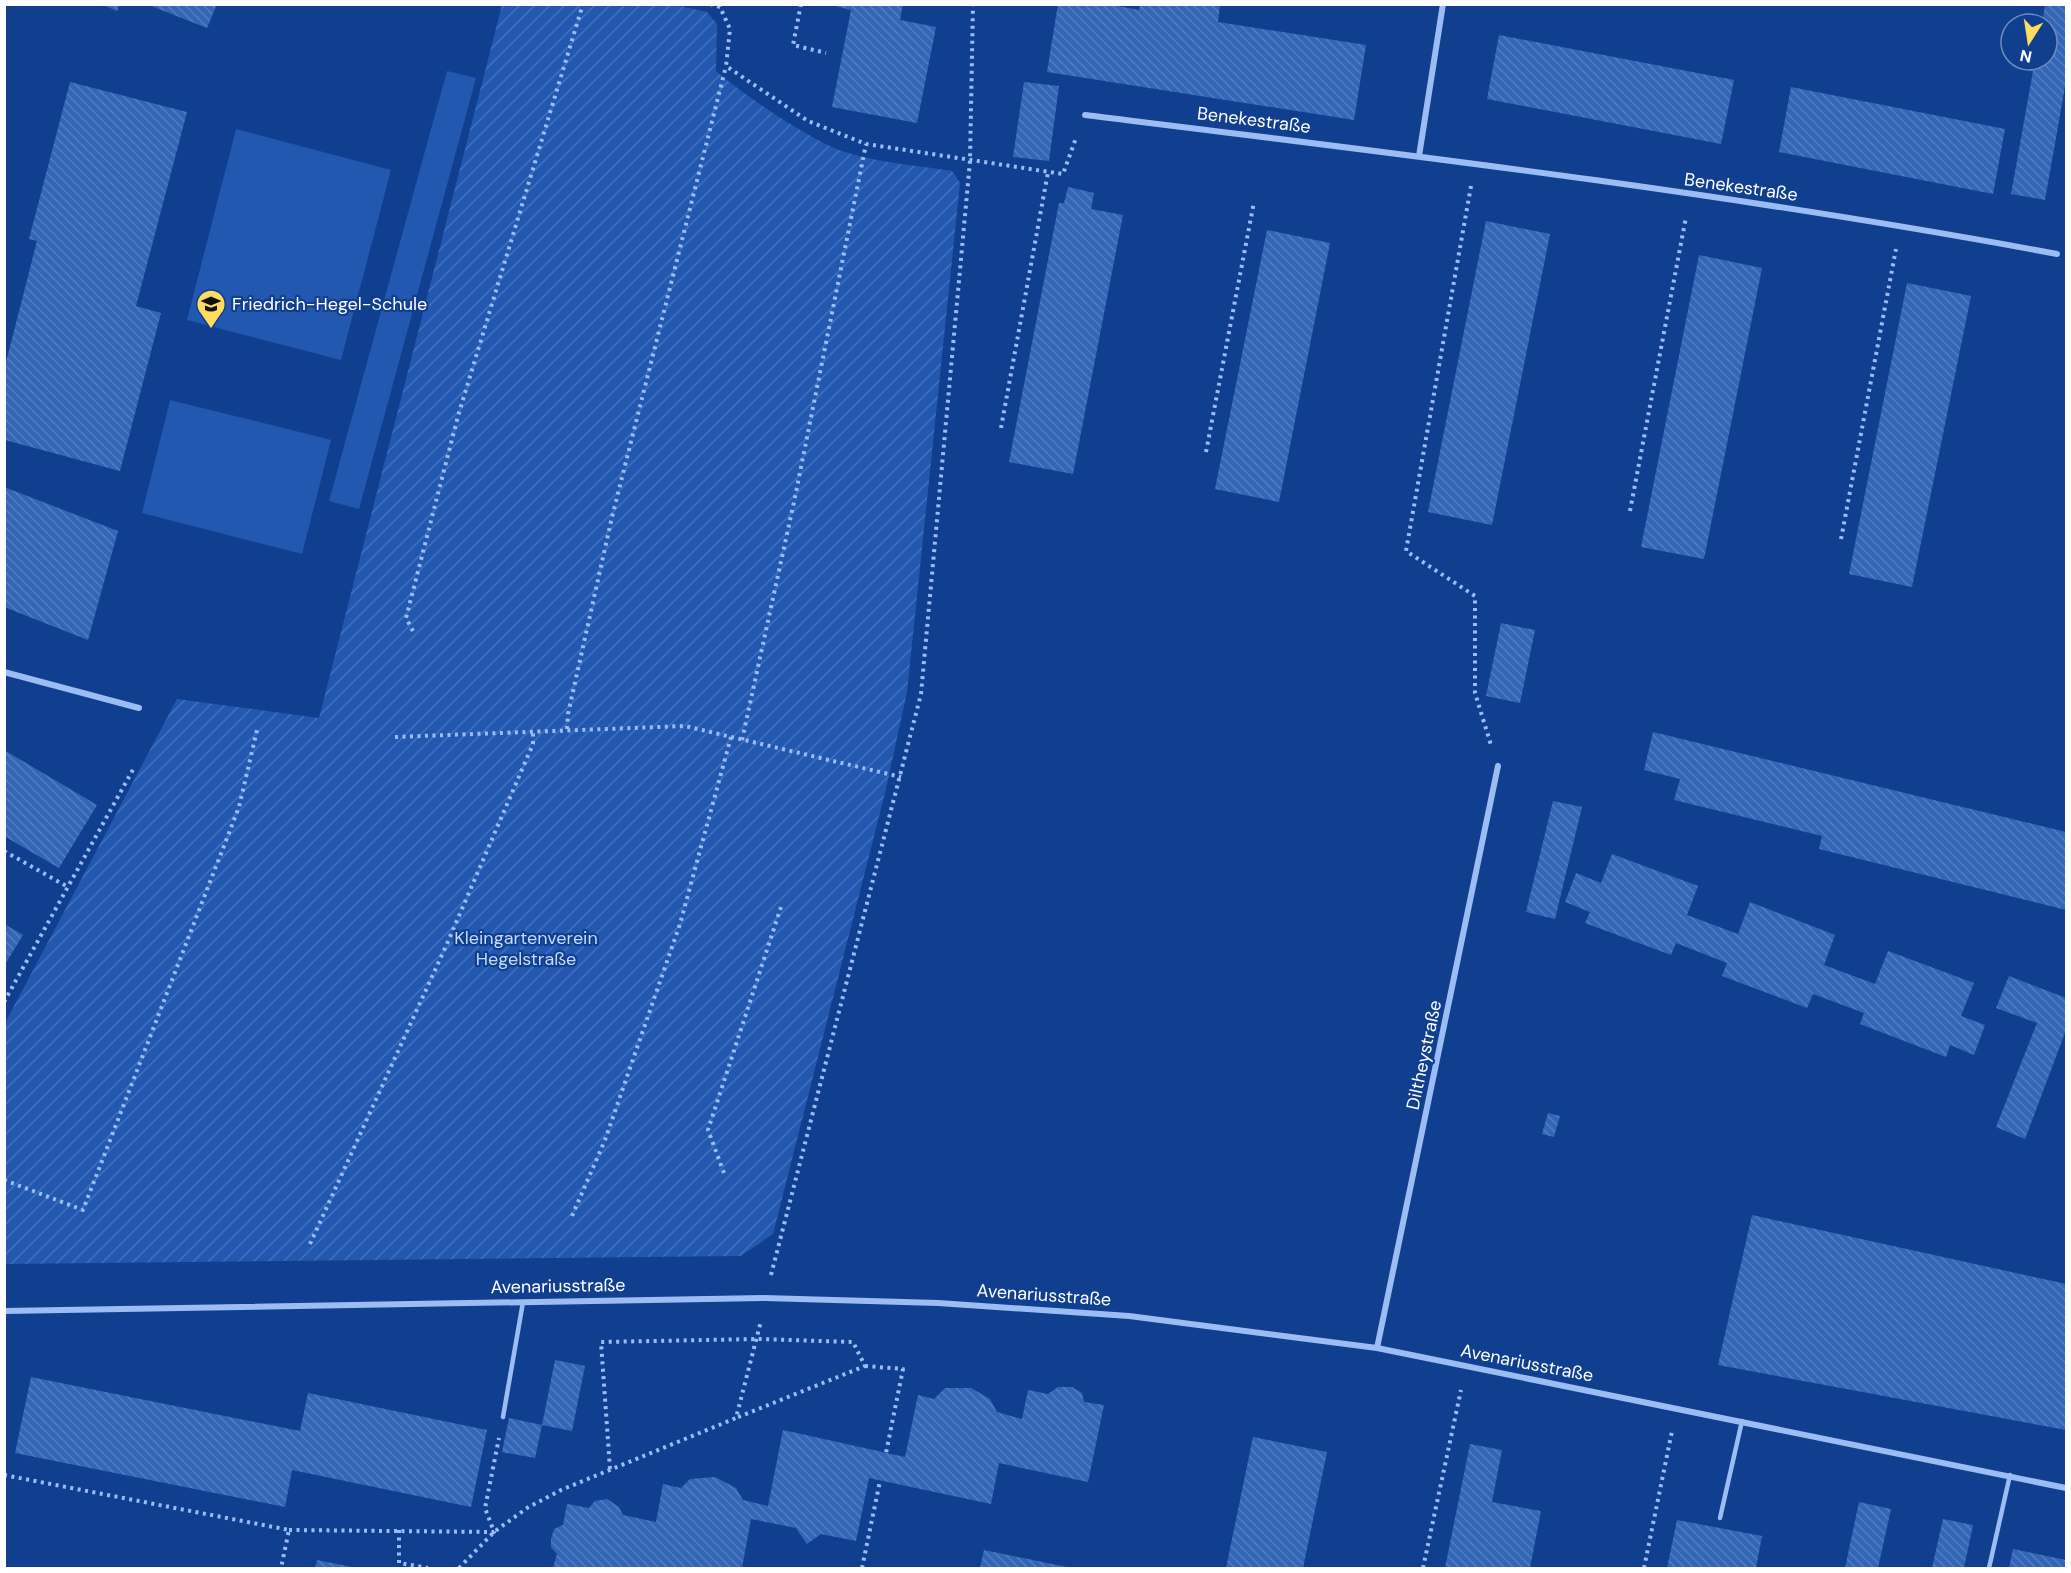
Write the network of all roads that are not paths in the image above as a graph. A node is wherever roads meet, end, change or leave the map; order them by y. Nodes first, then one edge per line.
1 (1443, 4) edge
2 (1085, 115) road end
3 (1419, 156) junction
4 (2057, 254) dead end
5 (4, 672) edge
6 (139, 708) dead end
7 (1498, 766) road end
8 (524, 1302) junction
9 (4, 1311) edge
10 (1377, 1348) junction
11 (503, 1417) road end
12 (1742, 1421) junction
13 (2010, 1475) junction
14 (2067, 1488) edge
15 (1720, 1518) dead end
16 (1989, 1569) edge

1 - 3 street
2 - 3 street, Benekestraße
3 - 4 street, Benekestraße
5 - 6 street
7 - 10 street, Diltheystraße
8 - 9 street, Avenariusstraße
8 - 10 street, Avenariusstraße
8 - 11 lane
10 - 12 street, Avenariusstraße
12 - 13 street, Avenariusstraße
12 - 15 lane
13 - 14 street, Avenariusstraße
13 - 16 lane

